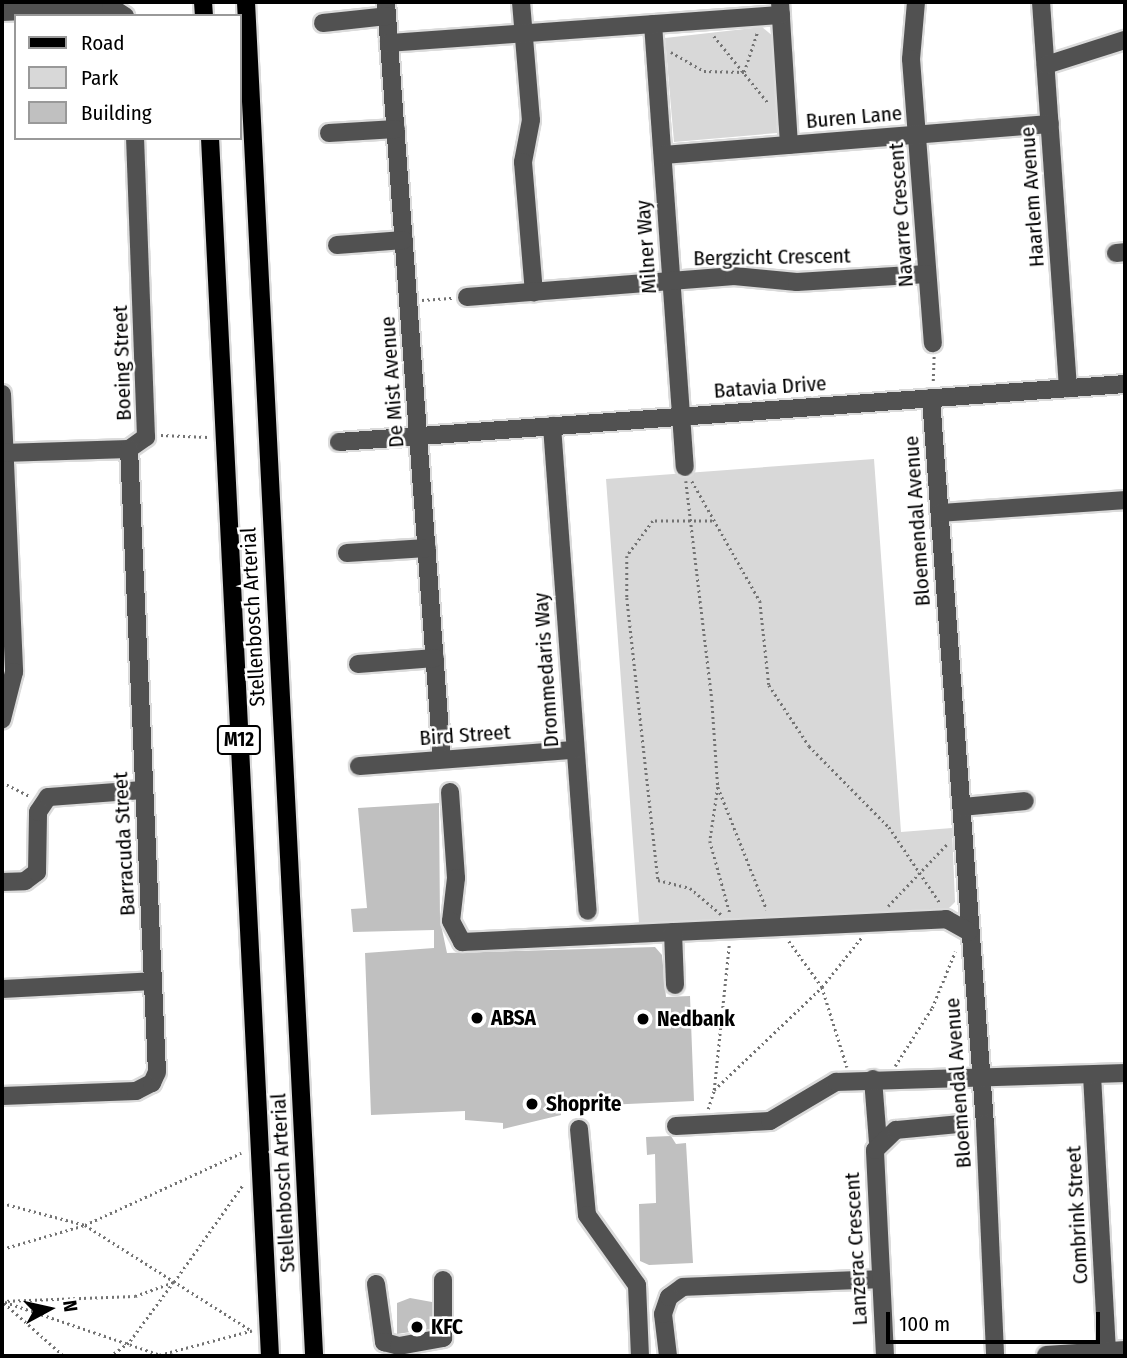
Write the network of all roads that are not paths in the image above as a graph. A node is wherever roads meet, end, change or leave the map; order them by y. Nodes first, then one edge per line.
1 (246, 2) edge
2 (521, 2) edge
3 (916, 2) edge
4 (1041, 2) edge
5 (108, 5) edge
6 (780, 8) edge
7 (387, 9) edge
8 (2, 12) edge
9 (323, 23) dead end
10 (653, 24) junction
11 (524, 33) junction
12 (1125, 40) edge
13 (389, 43) junction
14 (1046, 65) junction
15 (1050, 124) junction
16 (396, 129) junction
17 (329, 133) dead end
18 (918, 134) junction
19 (135, 140) edge
20 (210, 140) edge
21 (789, 145) junction
22 (663, 155) junction
23 (404, 240) junction
24 (337, 245) dead end
25 (928, 274) junction
26 (671, 282) junction
27 (534, 293) junction
28 (467, 297) road end
29 (933, 343) road end
30 (1125, 384) edge
31 (1068, 388) junction
32 (2, 394) edge
33 (931, 398) junction
34 (680, 417) junction
35 (552, 426) junction
36 (419, 436) junction
37 (339, 442) dead end
38 (129, 449) junction
39 (3, 453) edge
40 (685, 467) road end
41 (1125, 500) edge
42 (940, 513) junction
43 (427, 548) junction
44 (348, 553) dead end
45 (435, 658) junction
46 (358, 664) dead end
47 (2, 719) edge
48 (574, 750) junction
49 (442, 759) junction
50 (359, 766) dead end
51 (144, 790) junction
52 (450, 792) dead end
53 (1025, 801) dead end
54 (962, 807) junction
55 (2, 882) edge
56 (588, 911) dead end
57 (957, 925) junction
58 (673, 932) junction
59 (153, 981) junction
60 (675, 985) dead end
61 (2, 989) edge
62 (1125, 1073) edge
63 (1092, 1075) junction
64 (981, 1077) junction
65 (873, 1079) junction
66 (2, 1096) edge
67 (960, 1125) dead end
68 (676, 1126) dead end
69 (579, 1129) dead end
70 (878, 1142) junction
71 (881, 1279) junction
72 (443, 1280) dead end
73 (376, 1284) dead end
74 (310, 1287) junction
75 (1116, 1351) edge
76 (268, 1352) edge
77 (1046, 1355) edge
78 (314, 1356) edge
79 (325, 1356) edge
80 (640, 1356) edge
81 (668, 1356) edge
82 (885, 1356) edge
83 (995, 1356) edge

1 - 74 main road, Stellenbosch Arterial / M12
2 - 11 street
3 - 18 street, Navarre Crescent
4 - 14 street, Haarlem Avenue
5 - 8 street
6 - 10 street
6 - 21 street
7 - 9 street
7 - 13 street, De Mist Avenue
10 - 11 street
10 - 22 street, Milner Way
11 - 13 street
11 - 27 street
12 - 14 street
13 - 16 street, De Mist Avenue
14 - 15 street, Haarlem Avenue
15 - 18 street, Buren Lane
15 - 31 street, Haarlem Avenue
16 - 17 street
16 - 23 street, De Mist Avenue
18 - 21 street, Buren Lane
18 - 25 street, Navarre Crescent
19 - 38 street, Boeing Street
20 - 76 main road, Stellenbosch Arterial / M12
21 - 22 street, Buren Lane
22 - 26 street, Milner Way
23 - 24 street
23 - 36 street, De Mist Avenue
25 - 26 street, Bergzicht Crescent
25 - 29 street, Navarre Crescent
26 - 27 street, Bergzicht Crescent
26 - 34 street, Milner Way
27 - 28 street, Bergzicht Crescent
30 - 31 street, Batavia Drive
31 - 33 street, Batavia Drive
32 - 39 street
33 - 34 street, Batavia Drive
33 - 42 street, Bloemendal Avenue
34 - 35 street, Batavia Drive
34 - 40 street, Milner Way
35 - 36 street, Batavia Drive
35 - 48 street, Drommedaris Way
36 - 37 street, Batavia Drive
36 - 43 street, De Mist Avenue
38 - 39 street, Boeing Street
38 - 51 street, Barracuda Street
39 - 47 street
41 - 42 street
42 - 54 street, Bloemendal Avenue
43 - 44 street
43 - 45 street, De Mist Avenue
45 - 46 street
45 - 49 street, De Mist Avenue
48 - 49 street, Bird Street
48 - 56 street, Drommedaris Way
49 - 50 street, Bird Street
51 - 55 street
51 - 59 street, Barracuda Street
52 - 58 street
53 - 54 street
54 - 57 street, Bloemendal Avenue
57 - 58 street
57 - 64 street, Bloemendal Avenue
58 - 60 street
59 - 61 street
59 - 66 street, Barracuda Street
62 - 63 street
63 - 64 street
63 - 75 street, Combrink Street
64 - 65 street
64 - 83 street, Bloemendal Avenue
65 - 68 street
65 - 70 street, Lanzerac Crescent
67 - 70 street
69 - 80 street
70 - 71 street, Lanzerac Crescent
71 - 81 street
71 - 82 street, Lanzerac Crescent
72 - 73 street
74 - 78 main road, Stellenbosch Arterial / M12
74 - 79 main road
75 - 77 street

